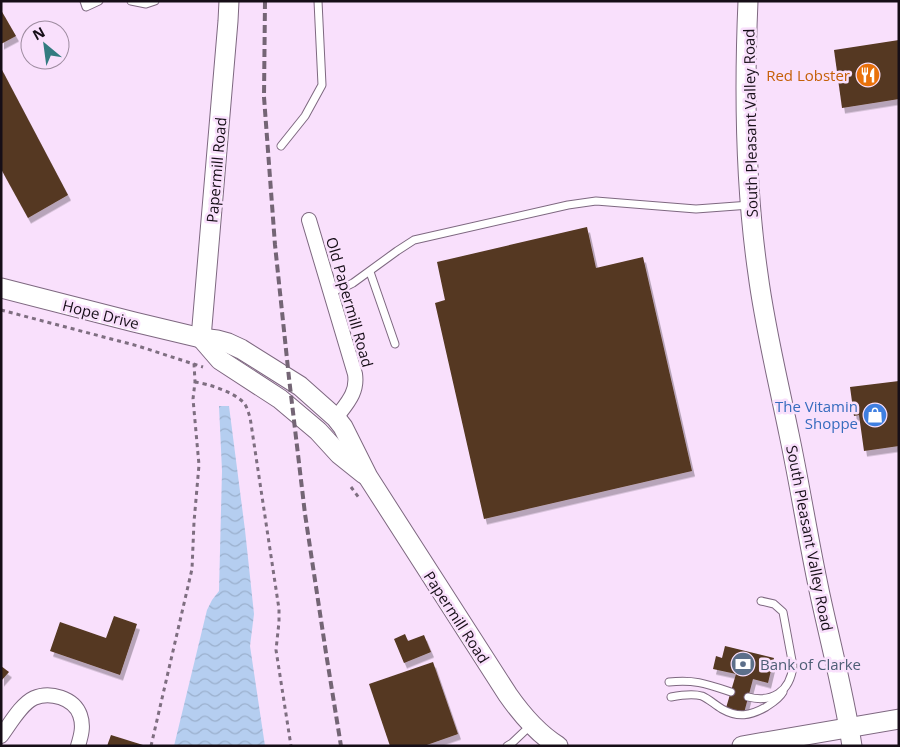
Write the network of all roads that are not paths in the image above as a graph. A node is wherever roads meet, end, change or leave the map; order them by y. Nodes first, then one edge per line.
1 (84, 1) edge
2 (99, 1) edge
3 (131, 1) edge
4 (155, 1) edge
5 (229, 1) edge
6 (318, 1) edge
7 (748, 1) edge
8 (281, 146) dead end
9 (751, 205) junction
10 (309, 220) dead end
11 (370, 272) junction
12 (1, 288) edge
13 (330, 292) junction
14 (202, 338) junction
15 (395, 344) dead end
16 (336, 418) junction
17 (368, 478) junction
18 (762, 601) dead end
19 (669, 682) dead end
20 (788, 685) junction
21 (731, 692) dead end
22 (671, 697) dead end
23 (748, 697) dead end
24 (899, 719) edge
25 (531, 725) junction
26 (1, 736) edge
27 (851, 737) edge
28 (78, 746) edge
29 (507, 746) edge
30 (558, 746) edge
31 (742, 746) edge

1 - 2 lane
3 - 4 lane
5 - 14 main road, Papermill Road
6 - 8 lane
7 - 9 main road, South Pleasant Valley Road
9 - 11 lane
9 - 27 main road, South Pleasant Valley Road
10 - 13 street, Old Papermill Road
11 - 13 lane
11 - 15 lane
12 - 14 main road, Hope Drive
13 - 16 street, Old Papermill Road
14 - 16 main road, Papermill Road
14 - 17 main road, Papermill Road
16 - 17 main road, Papermill Road
17 - 25 main road, Papermill Road
18 - 20 lane
19 - 21 lane
20 - 22 lane
20 - 23 lane
24 - 27 main road
25 - 29 lane
25 - 30 main road, Papermill Road
26 - 28 street
27 - 31 main road

